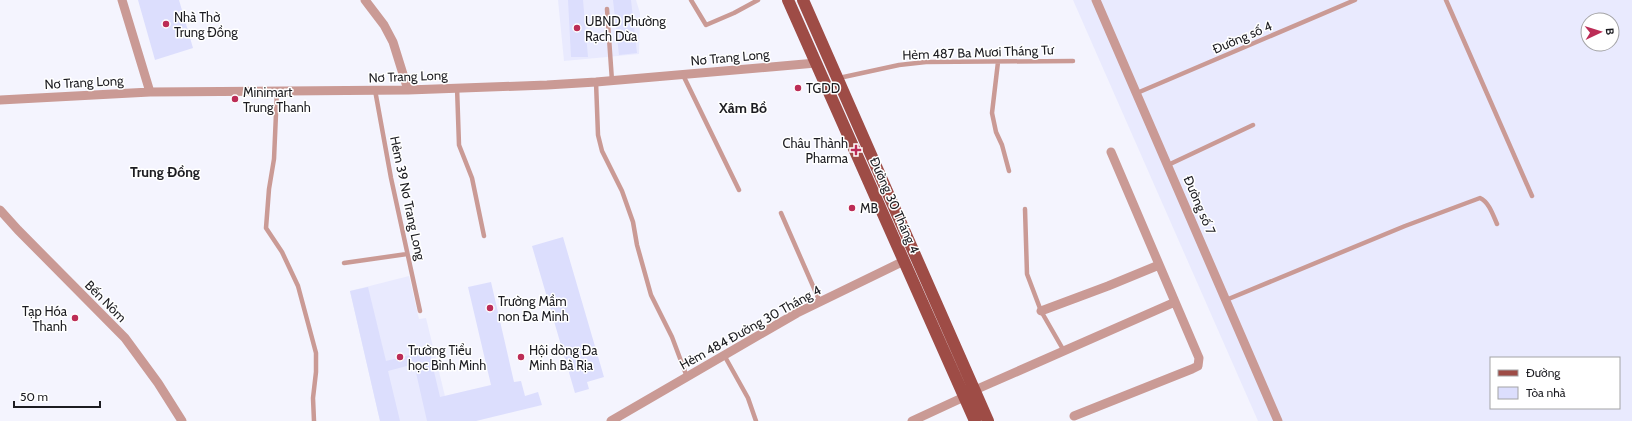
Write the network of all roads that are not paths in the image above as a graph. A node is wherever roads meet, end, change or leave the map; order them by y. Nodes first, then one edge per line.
1 (122, 0) edge
2 (365, 0) edge
3 (691, 0) edge
4 (758, 0) edge
5 (788, 0) edge
6 (803, 0) edge
7 (1096, 0) edge
8 (1356, 0) edge
9 (1446, 0) edge
10 (607, 9) dead end
11 (828, 56) junction
12 (1073, 61) dead end
13 (998, 62) junction
14 (816, 63) junction
15 (683, 75) junction
16 (838, 79) junction
17 (612, 80) junction
18 (596, 82) junction
19 (826, 85) junction
20 (457, 87) junction
21 (376, 90) junction
22 (408, 90) junction
23 (277, 91) junction
24 (150, 92) junction
25 (1137, 93) junction
26 (0, 100) edge
27 (1253, 125) dead end
28 (1111, 152) dead end
29 (1168, 165) junction
30 (1010, 171) dead end
31 (739, 190) dead end
32 (1532, 196) dead end
33 (1025, 209) dead end
34 (0, 210) edge
35 (781, 213) dead end
36 (1497, 224) dead end
37 (484, 236) dead end
38 (407, 254) junction
39 (904, 261) junction
40 (344, 263) dead end
41 (1159, 265) junction
42 (1226, 300) junction
43 (820, 302) junction
44 (1175, 302) junction
45 (420, 311) dead end
46 (1041, 312) junction
47 (1064, 351) junction
48 (724, 355) junction
49 (687, 377) junction
50 (975, 390) junction
51 (964, 397) junction
52 (1074, 416) dead end
53 (182, 421) edge
54 (314, 421) edge
55 (611, 421) edge
56 (756, 421) edge
57 (912, 421) edge
58 (975, 421) edge
59 (988, 421) edge
60 (1278, 421) edge

1 - 24 street
2 - 22 street
3 - 4 lane
5 - 14 main road, Đường 30 Tháng 4
6 - 11 main road, Đường 30 Tháng 4
7 - 25 street, Đường số 7
8 - 25 lane, Đường số 4
9 - 32 lane
10 - 17 lane
11 - 14 main road
11 - 16 main road, Đường 30 Tháng 4
12 - 13 lane, Hẻm 487 Ba Mươi Tháng Tư
13 - 16 lane, Hẻm 487 Ba Mươi Tháng Tư
13 - 30 lane
14 - 15 street, Nơ Trang Long
14 - 19 main road, Đường 30 Tháng 4
15 - 17 street, Nơ Trang Long
15 - 31 lane
16 - 19 main road
16 - 50 main road, Đường 30 Tháng 4
17 - 18 street, Nơ Trang Long
18 - 20 street, Nơ Trang Long
18 - 49 lane
19 - 39 main road, Đường 30 Tháng 4
20 - 22 street, Nơ Trang Long
20 - 37 lane
21 - 22 street, Nơ Trang Long
21 - 23 street, Nơ Trang Long
21 - 38 lane, Hẻm 39 Nơ Trang Long
23 - 24 street, Nơ Trang Long
23 - 54 lane
24 - 26 street, Nơ Trang Long
25 - 29 street, Đường số 7
27 - 29 lane
28 - 41 street
29 - 42 street, Đường số 7
33 - 46 lane
34 - 53 street, Bến Nôm
35 - 43 lane
36 - 42 lane
38 - 40 lane
38 - 45 lane, Hẻm 39 Nơ Trang Long
39 - 43 street, Hẻm 484 Đường 30 Tháng 4
39 - 51 main road, Đường 30 Tháng 4
41 - 44 street
41 - 46 street
42 - 60 street, Đường số 7
43 - 48 street, Hẻm 484 Đường 30 Tháng 4
44 - 47 street
44 - 52 street
46 - 47 lane
47 - 50 street
48 - 49 street, Hẻm 484 Đường 30 Tháng 4
48 - 56 lane
49 - 55 street, Hẻm 484 Đường 30 Tháng 4
50 - 51 street
50 - 59 main road, Đường 30 Tháng 4
51 - 57 street
51 - 58 main road, Đường 30 Tháng 4

